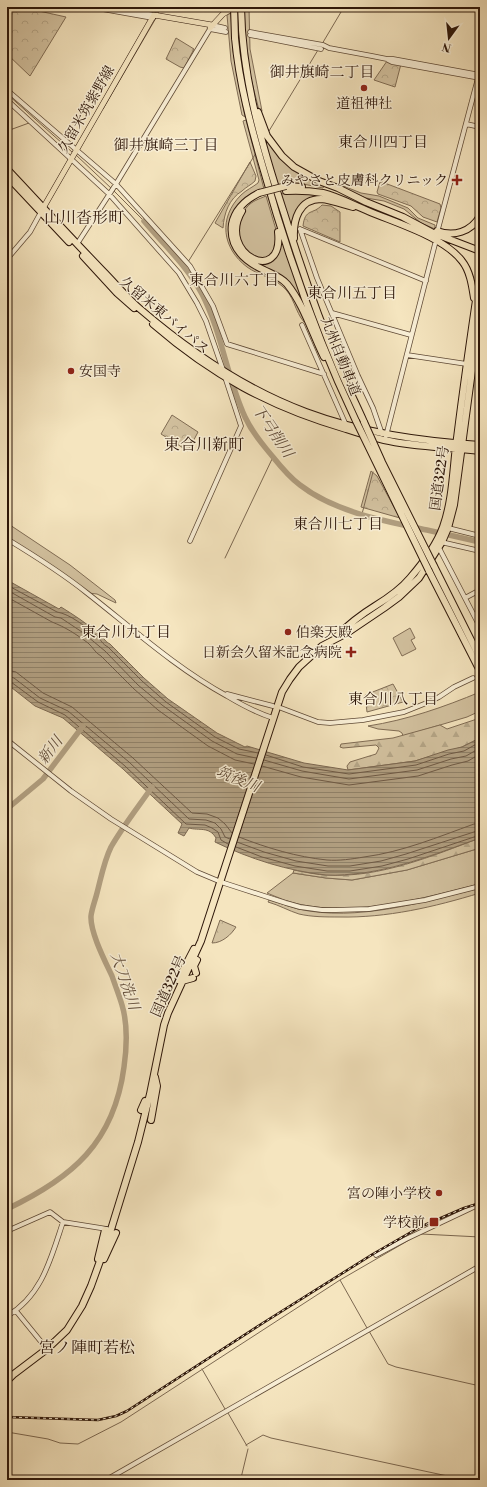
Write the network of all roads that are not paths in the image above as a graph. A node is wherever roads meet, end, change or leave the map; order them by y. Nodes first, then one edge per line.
1 (91, 7) edge
2 (111, 7) edge
3 (234, 7) edge
4 (241, 7) edge
5 (154, 17) junction
6 (211, 27) junction
7 (226, 30) dead end
8 (250, 34) dead end
9 (243, 44) junction
10 (479, 77) edge
11 (7, 90) edge
12 (7, 100) edge
13 (466, 124) junction
14 (480, 127) edge
15 (76, 150) junction
16 (72, 158) junction
17 (7, 169) edge
18 (7, 176) edge
19 (116, 184) junction
20 (286, 188) junction
21 (109, 194) junction
22 (260, 194) junction
23 (366, 202) junction
24 (364, 209) junction
25 (42, 210) junction
26 (480, 216) edge
27 (277, 217) junction
28 (415, 228) junction
29 (438, 229) dead end
30 (77, 244) junction
31 (435, 244) dead end
32 (294, 246) junction
33 (472, 250) junction
34 (480, 251) edge
35 (480, 254) edge
36 (7, 260) edge
37 (480, 273) edge
38 (426, 281) junction
39 (477, 312) edge
40 (332, 313) junction
41 (302, 325) dead end
42 (411, 335) junction
43 (407, 355) junction
44 (469, 364) junction
45 (480, 366) edge
46 (222, 370) junction
47 (324, 374) junction
48 (225, 377) junction
49 (349, 407) junction
50 (346, 425) junction
51 (384, 436) junction
52 (480, 445) edge
53 (459, 446) junction
54 (480, 451) edge
55 (446, 530) junction
56 (480, 536) edge
57 (7, 538) edge
58 (190, 542) dead end
59 (440, 542) junction
60 (480, 551) edge
61 (480, 590) edge
62 (464, 598) junction
63 (480, 627) edge
64 (480, 658) edge
65 (480, 671) edge
66 (473, 678) tunnel mouth
67 (222, 694) junction
68 (273, 706) dead end
69 (281, 708) dead end
70 (273, 720) junction
71 (7, 740) edge
72 (221, 880) junction
73 (480, 886) edge
74 (200, 944) junction
75 (182, 981) junction
76 (175, 997) junction
77 (154, 1075) junction
78 (140, 1110) dead end
79 (151, 1120) dead end
80 (480, 1204) edge
81 (64, 1222) junction
82 (106, 1229) joint
83 (7, 1230) edge
84 (115, 1232) dead end
85 (376, 1255) dead end
86 (480, 1266) edge
87 (97, 1271) junction
88 (16, 1311) junction
89 (7, 1316) edge
90 (47, 1348) junction
91 (7, 1381) edge
92 (106, 1480) edge

1 - 5 street
2 - 5 street
3 - 6 main road
3 - 27 highway, 九州自動車道, bridge
4 - 9 highway, 九州自動車道
5 - 6 main road
5 - 15 main road, 久留米筑紫野線
6 - 7 street
6 - 19 street
8 - 10 street
9 - 23 highway
9 - 32 highway, 九州自動車道
10 - 13 street
11 - 15 street
12 - 16 street
13 - 14 street
13 - 29 street
15 - 16 main road, 久留米筑紫野線
15 - 19 street
16 - 21 street
16 - 25 main road, 久留米筑紫野線
17 - 25 highway, 久留米東バイパス
18 - 25 highway, 久留米東バイパス
19 - 21 street
19 - 47 street
20 - 22 highway, bridge
20 - 23 highway
20 - 24 highway
21 - 30 street
21 - 46 street
22 - 27 highway
22 - 49 highway
23 - 28 highway
24 - 28 highway
24 - 32 highway
25 - 30 highway, 久留米東バイパス
25 - 36 street
25 - 48 highway, 久留米東バイパス
26 - 28 highway
27 - 49 highway, 九州自動車道
28 - 33 highway
28 - 39 highway
30 - 46 highway, 久留米東バイパス
31 - 38 street
32 - 64 highway, 九州自動車道, bridge
33 - 34 highway
33 - 35 highway
37 - 39 highway, 国道322号
38 - 40 street
38 - 42 street
39 - 44 highway, 国道322号
40 - 42 street
40 - 51 street
41 - 47 street
42 - 43 street
43 - 44 street
43 - 51 street
44 - 45 street
44 - 53 highway, 国道322号
46 - 48 street
46 - 50 highway, 久留米東バイパス
47 - 50 street
48 - 51 highway, 久留米東バイパス
48 - 58 street
49 - 65 highway, 九州自動車道, bridge
50 - 51 highway, 久留米東バイパス
51 - 53 highway, 久留米東バイパス
52 - 53 highway, 久留米東バイパス
53 - 54 highway, 久留米東バイパス
53 - 55 highway, 国道322号
55 - 56 street
55 - 59 highway, 国道322号
57 - 67 street
59 - 60 street
59 - 62 street
59 - 70 highway, 国道322号
61 - 62 street
62 - 63 street
66 - 69 street
67 - 68 street
67 - 70 street
70 - 72 highway, 国道322号
71 - 72 street
72 - 73 street
72 - 74 highway, 国道322号
74 - 75 highway, 国道322号
74 - 75 highway
74 - 76 highway
75 - 76 highway, 国道322号
76 - 77 highway, 国道322号
77 - 78 highway
77 - 79 highway
77 - 87 highway, 国道322号
80 - 85 street
81 - 82 street
81 - 83 street
81 - 88 street
82 - 87 highway
84 - 87 highway
86 - 92 street
87 - 90 highway, 国道322号
88 - 89 street
88 - 90 street
90 - 91 highway, 国道322号

